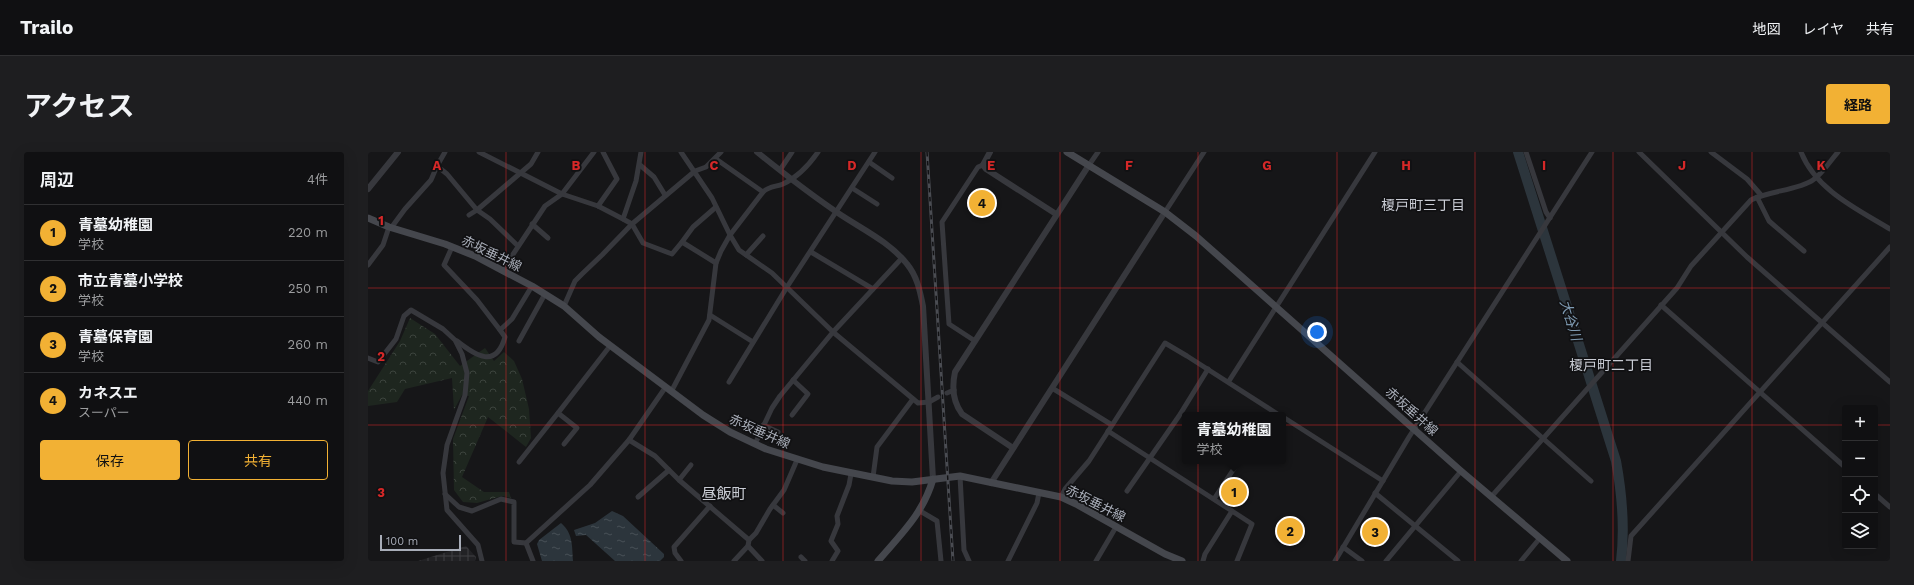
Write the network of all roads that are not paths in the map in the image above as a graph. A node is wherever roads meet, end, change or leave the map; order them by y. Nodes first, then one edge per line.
1 (398, 152) edge
2 (445, 152) edge
3 (479, 152) edge
4 (538, 152) edge
5 (594, 152) edge
6 (603, 152) edge
7 (641, 152) edge
8 (681, 152) edge
9 (721, 152) edge
10 (792, 152) edge
11 (818, 152) edge
12 (875, 152) edge
13 (990, 152) edge
14 (1067, 152) edge
15 (1098, 152) edge
16 (1204, 152) edge
17 (1375, 152) edge
18 (1526, 152) edge
19 (1592, 152) edge
20 (1639, 152) edge
21 (1711, 152) edge
22 (1801, 152) edge
23 (1838, 152) edge
24 (759, 153) edge
25 (716, 158) junction
26 (869, 162) junction
27 (640, 165) junction
28 (983, 165) junction
29 (1089, 165) junction
30 (437, 166) junction
31 (780, 170) junction
32 (694, 172) junction
33 (520, 174) junction
34 (1818, 177) junction
35 (892, 178) dead end
36 (792, 179) junction
37 (852, 188) junction
38 (368, 189) edge
39 (764, 192) junction
40 (562, 194) junction
41 (665, 195) junction
42 (1759, 196) junction
43 (877, 204) dead end
44 (598, 206) junction
45 (716, 207) junction
46 (477, 210) junction
47 (836, 212) junction
48 (1165, 212) junction
49 (1056, 214) junction
50 (469, 215) dead end
51 (368, 218) edge
52 (623, 219) junction
53 (1549, 219) junction
54 (532, 224) junction
55 (632, 224) junction
56 (390, 228) junction
57 (1890, 229) edge
58 (1721, 233) junction
59 (730, 235) junction
60 (763, 236) dead end
61 (548, 238) dead end
62 (682, 242) junction
63 (518, 246) junction
64 (452, 247) junction
65 (1890, 247) edge
66 (1804, 251) dead end
67 (811, 252) junction
68 (746, 255) junction
69 (902, 258) junction
70 (716, 263) junction
71 (368, 265) edge
72 (502, 271) junction
73 (532, 286) junction
74 (787, 287) junction
75 (873, 289) junction
76 (545, 294) junction
77 (1662, 305) junction
78 (564, 306) junction
79 (1277, 306) junction
80 (710, 314) junction
81 (1822, 323) junction
82 (500, 330) junction
83 (833, 332) junction
84 (456, 341) junction
85 (520, 341) dead end
86 (976, 341) junction
87 (753, 342) junction
88 (610, 346) junction
89 (368, 358) edge
90 (1458, 362) junction
91 (1208, 369) junction
92 (793, 380) junction
93 (729, 382) dead end
94 (1228, 382) junction
95 (1890, 382) edge
96 (1052, 388) junction
97 (668, 390) junction
98 (954, 390) junction
99 (1760, 391) junction
100 (947, 393) dead end
101 (938, 398) dead end
102 (913, 400) junction
103 (929, 402) junction
104 (1269, 412) edge
105 (558, 413) junction
106 (792, 416) dead end
107 (1286, 419) edge
108 (764, 425) junction
109 (1112, 425) junction
110 (1414, 430) junction
111 (1108, 431) junction
112 (778, 432) dead end
113 (1543, 438) junction
114 (629, 440) junction
115 (564, 444) dead end
116 (755, 444) junction
117 (1013, 448) junction
118 (1151, 458) junction
119 (797, 460) junction
120 (519, 462) dead end
121 (1237, 464) edge
122 (1842, 464) edge
123 (691, 465) dead end
124 (669, 470) junction
125 (1461, 471) junction
126 (851, 474) junction
127 (960, 476) junction
128 (873, 477) junction
129 (933, 479) junction
130 (679, 480) junction
131 (1382, 481) junction
132 (1591, 481) dead end
133 (991, 483) junction
134 (1126, 491) dead end
135 (1039, 493) junction
136 (1375, 493) junction
137 (445, 494) junction
138 (1491, 496) junction
139 (638, 497) dead end
140 (1061, 497) junction
141 (1878, 497) edge
142 (1214, 499) junction
143 (773, 505) junction
144 (710, 506) junction
145 (1890, 507) edge
146 (920, 511) junction
147 (1232, 511) junction
148 (783, 513) dead end
149 (1415, 525) junction
150 (1116, 526) junction
151 (1540, 538) junction
152 (749, 540) junction
153 (526, 543) junction
154 (748, 546) junction
155 (1343, 547) junction
156 (939, 560) edge
157 (482, 561) edge
158 (533, 561) edge
159 (681, 561) edge
160 (734, 561) edge
161 (762, 561) edge
162 (832, 561) edge
163 (878, 561) edge
164 (969, 561) edge
165 (1008, 561) edge
166 (1096, 561) edge
167 (1182, 561) edge
168 (1203, 561) edge
169 (1237, 561) edge
170 (1335, 561) edge
171 (1362, 561) edge
172 (1386, 561) edge
173 (1458, 561) edge
174 (1521, 561) edge
175 (1567, 561) edge
176 (1628, 561) edge

1 - 38 street
2 - 30 street
3 - 33 street
4 - 33 street
5 - 40 street
6 - 44 street
7 - 27 street
8 - 32 street
9 - 25 street
10 - 31 street
11 - 36 street
12 - 26 street
13 - 28 street
14 - 29 main road, 赤坂垂井線
15 - 29 street
16 - 48 street
17 - 79 street
18 - 53 street
19 - 53 street
20 - 58 street
21 - 42 street
22 - 34 street
23 - 34 street
24 - 31 street
25 - 32 street
25 - 39 street
26 - 35 street
26 - 37 street
27 - 41 street
27 - 52 street
28 - 49 street
28 - 86 street
29 - 48 main road, 赤坂垂井線
29 - 49 street
30 - 46 street
30 - 56 street
31 - 36 street
32 - 41 street
32 - 45 street
33 - 40 street
33 - 46 street
34 - 42 street
34 - 57 street
36 - 39 street
36 - 47 street
37 - 43 street
37 - 47 street
39 - 59 street
40 - 44 street
40 - 54 street
41 - 55 street
42 - 58 street
42 - 66 street
44 - 52 street
45 - 59 street
45 - 62 street
46 - 50 street
46 - 63 street
47 - 67 street
47 - 69 street
48 - 79 main road, 赤坂垂井線
48 - 96 street
49 - 86 street
51 - 56 main road, 赤坂垂井線
52 - 55 street
53 - 90 street
54 - 61 street
54 - 63 street
55 - 62 street
55 - 78 street
56 - 64 main road, 赤坂垂井線
56 - 71 street
58 - 77 street
58 - 81 street
59 - 68 street
59 - 70 street
60 - 68 street
62 - 70 street
63 - 72 street
64 - 72 main road, 赤坂垂井線
64 - 82 street
65 - 81 street
67 - 74 street
67 - 75 street
68 - 74 street
69 - 75 street
69 - 103 street
70 - 80 street
72 - 73 main road, 赤坂垂井線
73 - 76 main road, 赤坂垂井線
73 - 82 street
74 - 83 street
74 - 87 street
75 - 83 street
76 - 78 main road, 赤坂垂井線
76 - 85 street
77 - 99 street
77 - 113 street
78 - 88 main road, 赤坂垂井線
79 - 94 street
79 - 110 main road, 赤坂垂井線
80 - 87 street
80 - 97 street
81 - 95 street
81 - 99 street
82 - 84 street
83 - 92 street
83 - 102 street
84 - 89 street
84 - 137 street
86 - 98 street
87 - 93 street
88 - 97 main road, 赤坂垂井線
88 - 105 street
90 - 110 street
90 - 113 street
91 - 94 street
91 - 109 street
91 - 118 street
92 - 106 street
92 - 108 street
94 - 104 street
96 - 109 street
96 - 117 street
97 - 114 street
97 - 116 main road, 赤坂垂井線
98 - 100 street
98 - 117 street
99 - 122 street
99 - 176 street
101 - 103 street
102 - 103 street
102 - 128 street
103 - 129 street
105 - 115 street
105 - 120 street
107 - 131 street
108 - 112 street
108 - 116 street
109 - 111 street
110 - 125 main road, 赤坂垂井線
110 - 131 street
111 - 118 street
111 - 140 street
113 - 132 street
113 - 138 street
114 - 124 street
114 - 153 street
116 - 119 main road, 赤坂垂井線
117 - 133 street
118 - 134 street
118 - 142 street
119 - 126 main road, 赤坂垂井線
119 - 143 street
121 - 142 street
123 - 130 street
124 - 130 street
124 - 139 street
125 - 138 main road, 赤坂垂井線
125 - 149 street
126 - 128 main road, 赤坂垂井線
126 - 162 street
127 - 129 main road, 赤坂垂井線
127 - 133 main road, 赤坂垂井線
127 - 164 street
128 - 129 main road, 赤坂垂井線
129 - 146 main road
130 - 144 street
131 - 136 street
133 - 135 main road, 赤坂垂井線
135 - 140 main road, 赤坂垂井線
135 - 165 street
136 - 149 street
136 - 155 street
137 - 153 street
137 - 157 street
138 - 151 main road, 赤坂垂井線
140 - 150 main road, 赤坂垂井線
141 - 145 street
142 - 147 street
143 - 148 street
143 - 152 street
144 - 152 street
144 - 159 street
146 - 156 street
146 - 163 main road
147 - 168 street
147 - 169 street
149 - 172 street
149 - 173 street
150 - 166 street
150 - 167 main road, 赤坂垂井線
151 - 174 street
151 - 175 main road, 赤坂垂井線
152 - 154 street
153 - 158 street
154 - 160 street
154 - 161 street
155 - 170 street
155 - 171 street

